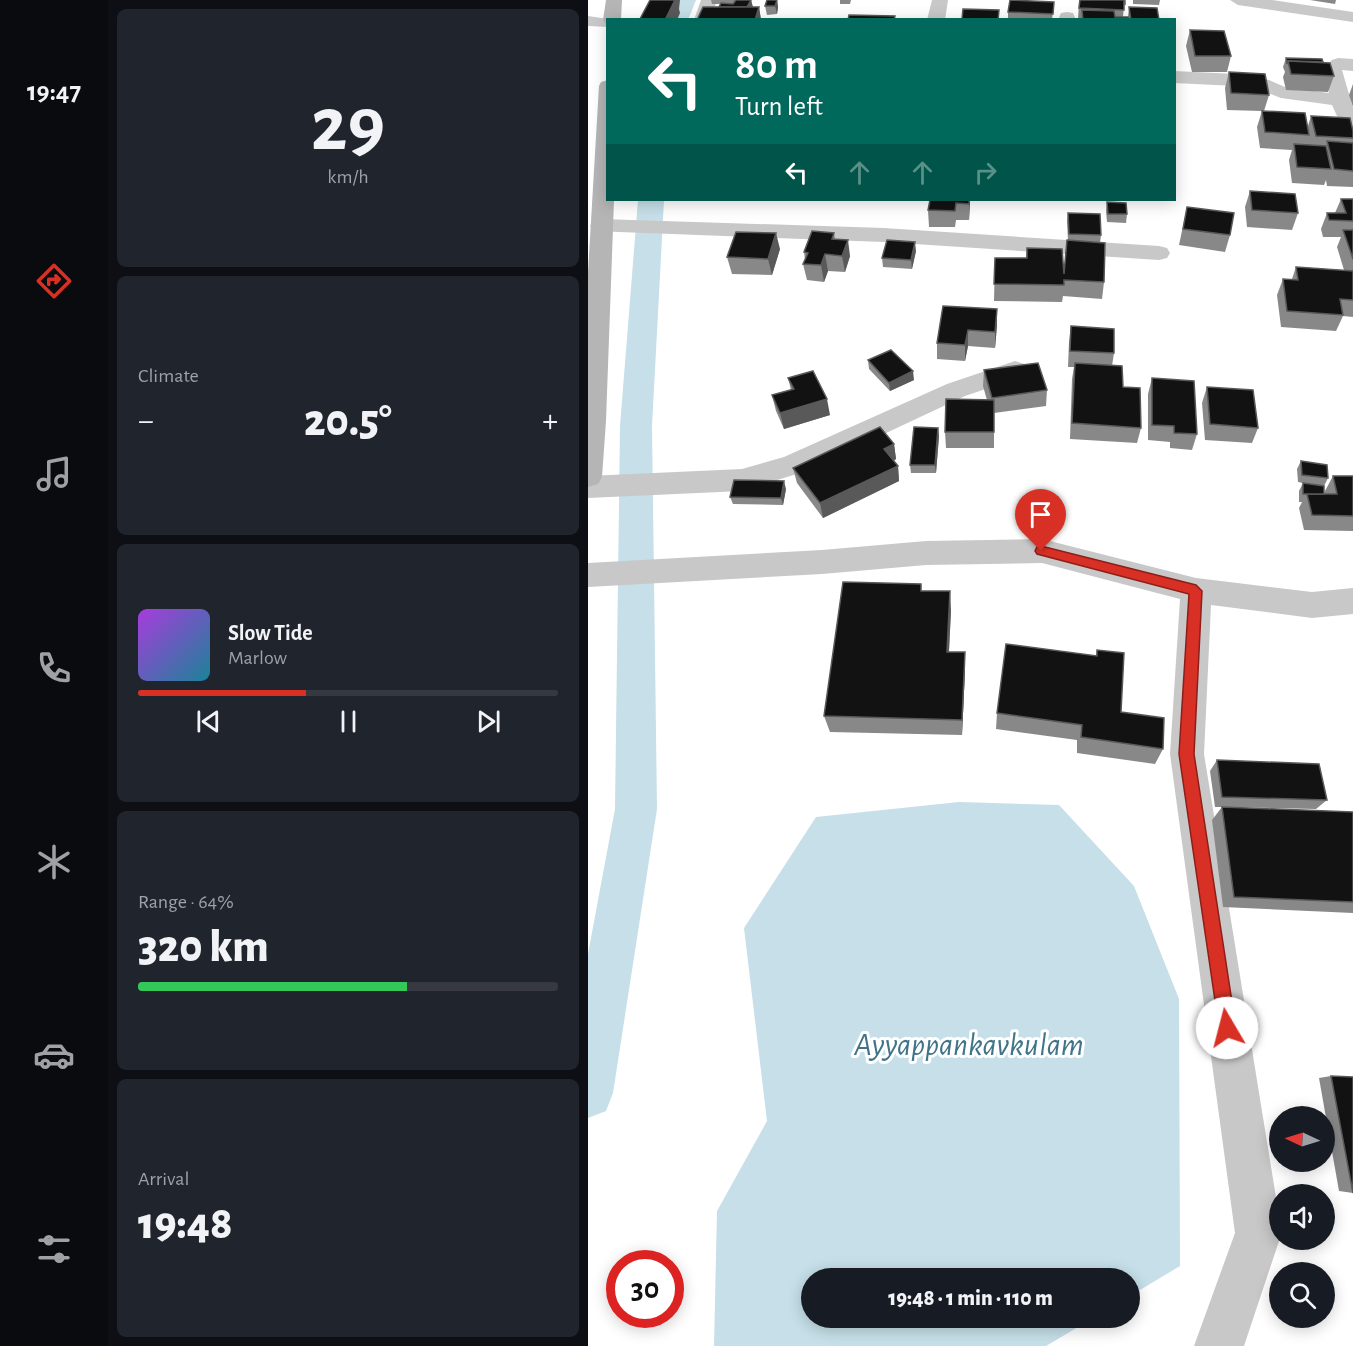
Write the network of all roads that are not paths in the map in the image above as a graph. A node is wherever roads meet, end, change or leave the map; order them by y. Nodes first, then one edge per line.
1 (614, 0) edge
2 (709, 0) edge
3 (940, 0) edge
4 (1238, 0) edge
5 (1353, 17) edge
6 (612, 18) edge
7 (703, 18) edge
8 (936, 18) edge
9 (588, 21) edge
10 (606, 21) edge
11 (1353, 64) edge
12 (1176, 77) edge
13 (1340, 100) junction
14 (606, 126) edge
15 (1353, 132) edge
16 (601, 226) junction
17 (1159, 253) dead end
18 (1015, 370) edge
19 (588, 477) edge
20 (588, 487) edge
21 (593, 575) edge
22 (1196, 591) junction
23 (1353, 601) edge
24 (1219, 1346) edge

1 - 6 main road
2 - 7 street
3 - 8 street
4 - 5 street
9 - 10 street
11 - 13 street
12 - 13 street
13 - 15 street
14 - 16 main road
16 - 17 street
16 - 19 main road
18 - 20 street
21 - 22 street
22 - 23 street
22 - 24 street

